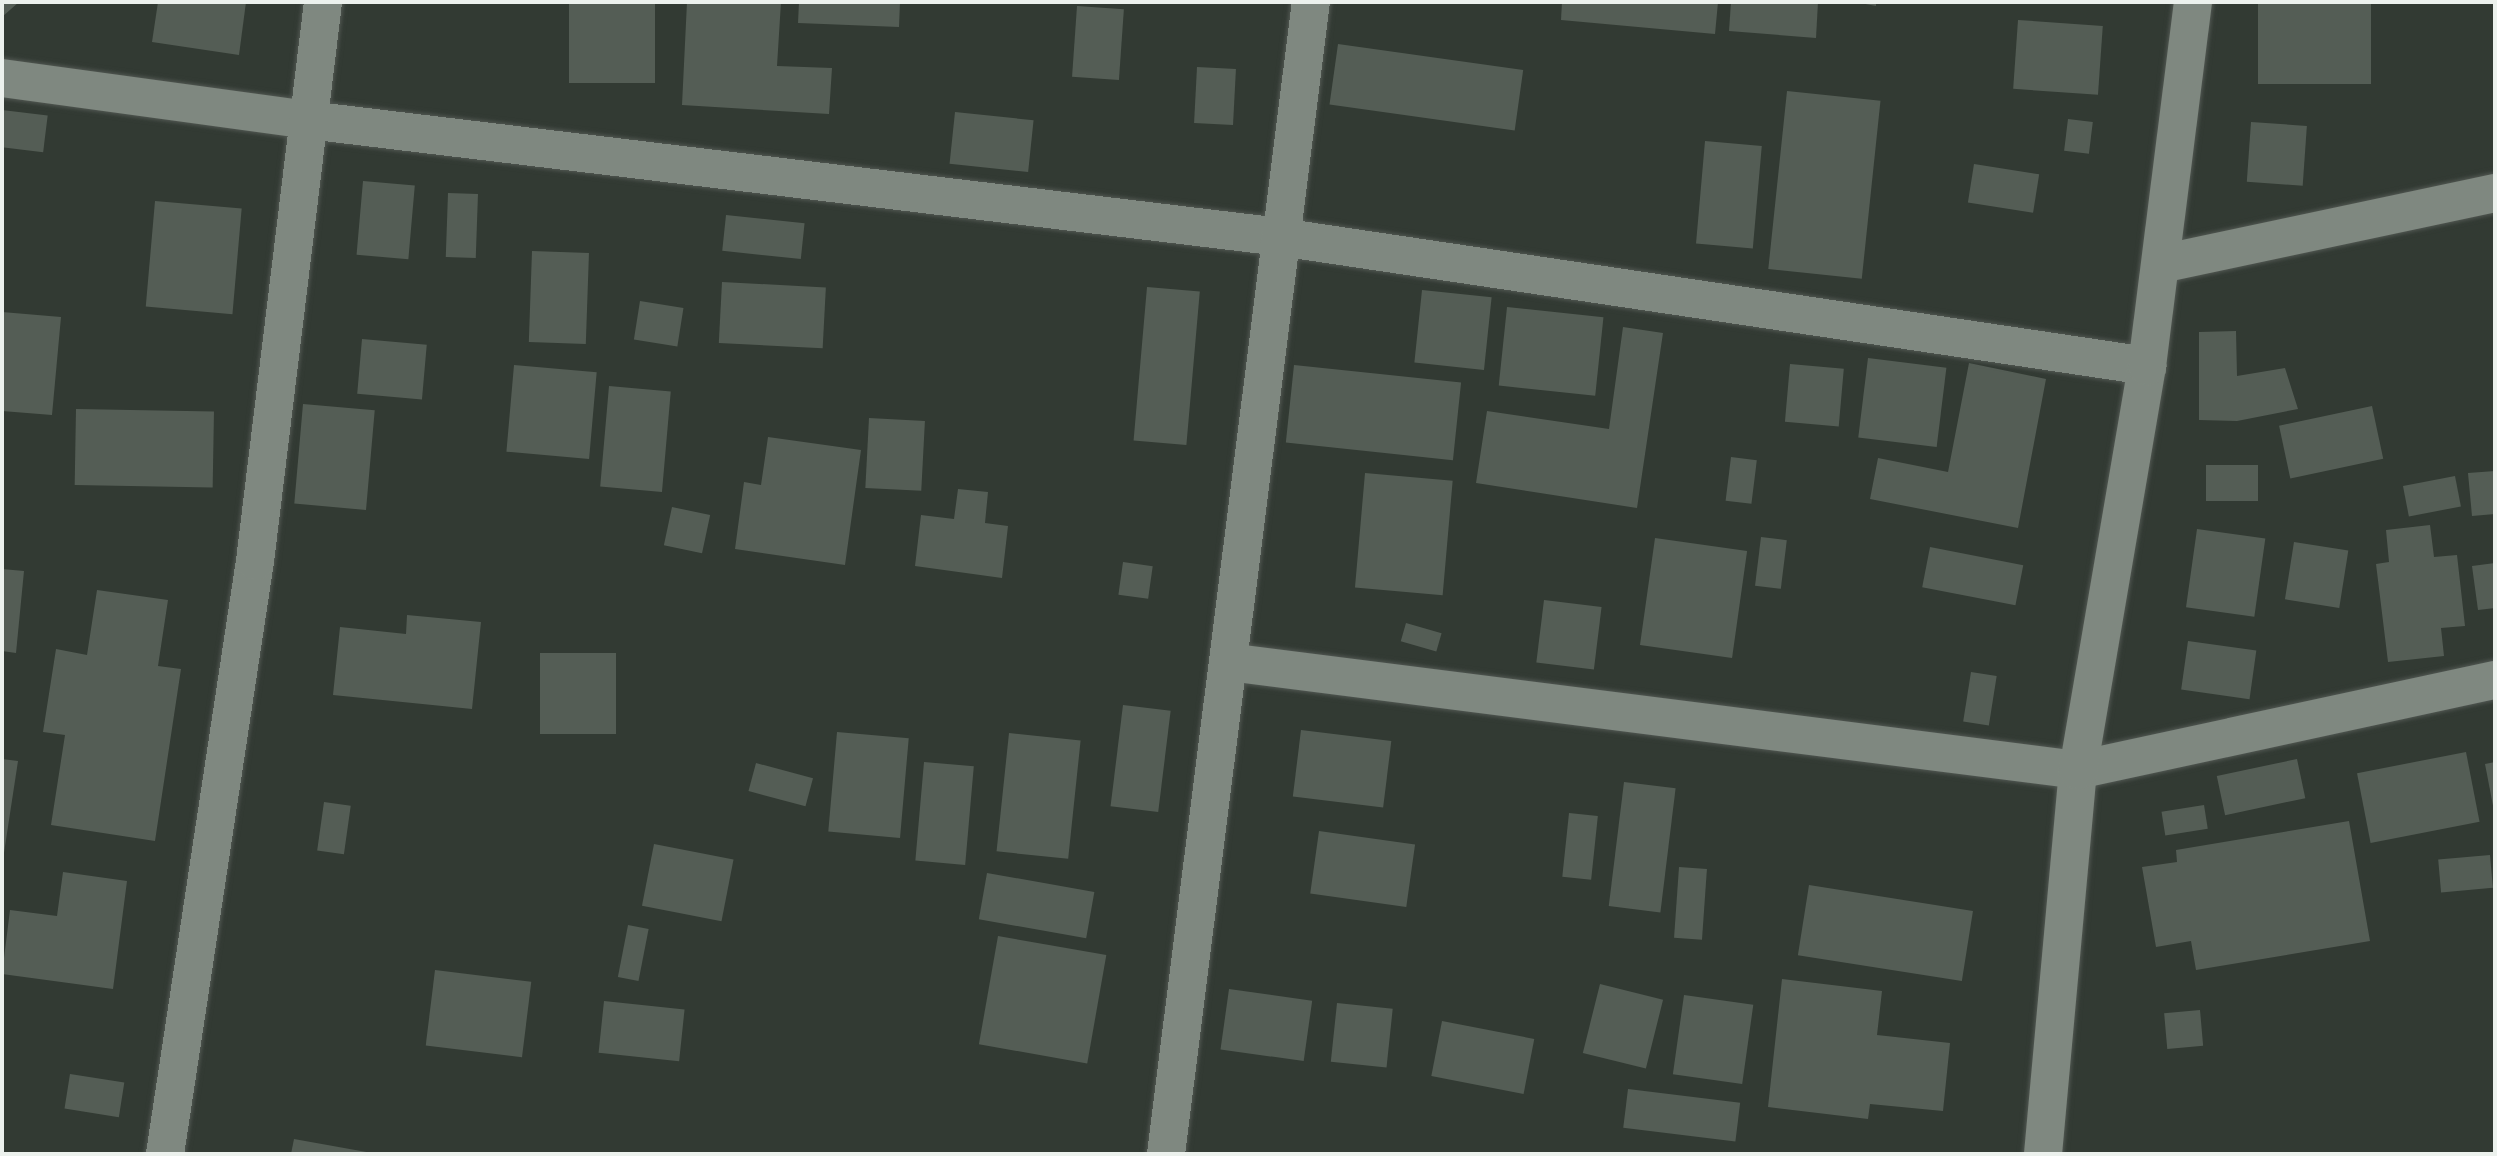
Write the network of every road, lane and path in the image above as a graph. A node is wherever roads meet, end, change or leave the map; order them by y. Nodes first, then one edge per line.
1 (323, 2) edge
2 (1311, 2) edge
3 (2193, 2) edge
4 (2, 78) edge
5 (308, 120) junction
6 (2495, 193) edge
7 (1280, 237) junction
8 (2161, 264) junction
9 (2147, 366) junction
10 (1228, 662) junction
11 (2495, 680) edge
12 (2078, 770) junction
13 (165, 1154) edge
14 (1166, 1154) edge
15 (2043, 1154) edge

1 - 5 street
2 - 7 street
3 - 8 street
4 - 5 street
5 - 7 street
5 - 13 street
6 - 8 street
7 - 9 street
7 - 10 street
8 - 9 street
9 - 12 street
10 - 12 street
10 - 14 street
11 - 12 street
12 - 15 street

